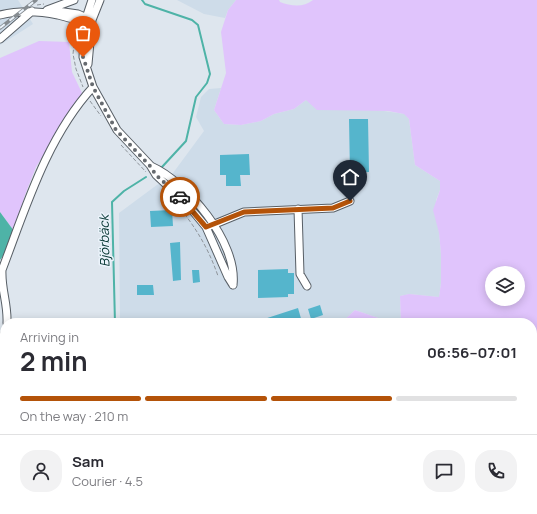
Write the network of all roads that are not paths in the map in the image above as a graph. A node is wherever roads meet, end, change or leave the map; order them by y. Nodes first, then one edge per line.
1 (74, 0) edge
2 (92, 0) edge
3 (100, 0) edge
4 (47, 10) junction
5 (35, 12) junction
6 (0, 15) edge
7 (88, 19) junction
8 (0, 39) edge
9 (93, 87) junction
10 (150, 166) junction
11 (350, 201) dead end
12 (298, 209) junction
13 (214, 224) junction
14 (206, 227) junction
15 (307, 286) dead end
16 (7, 318) edge

1 - 4 street
2 - 7 street
3 - 7 street
4 - 5 street
4 - 7 street
5 - 6 street
5 - 7 street
5 - 8 street
7 - 9 street
9 - 10 street
9 - 16 street
10 - 13 street
10 - 14 street
11 - 12 street
12 - 13 street
12 - 15 street
13 - 14 street
13 - 14 street

